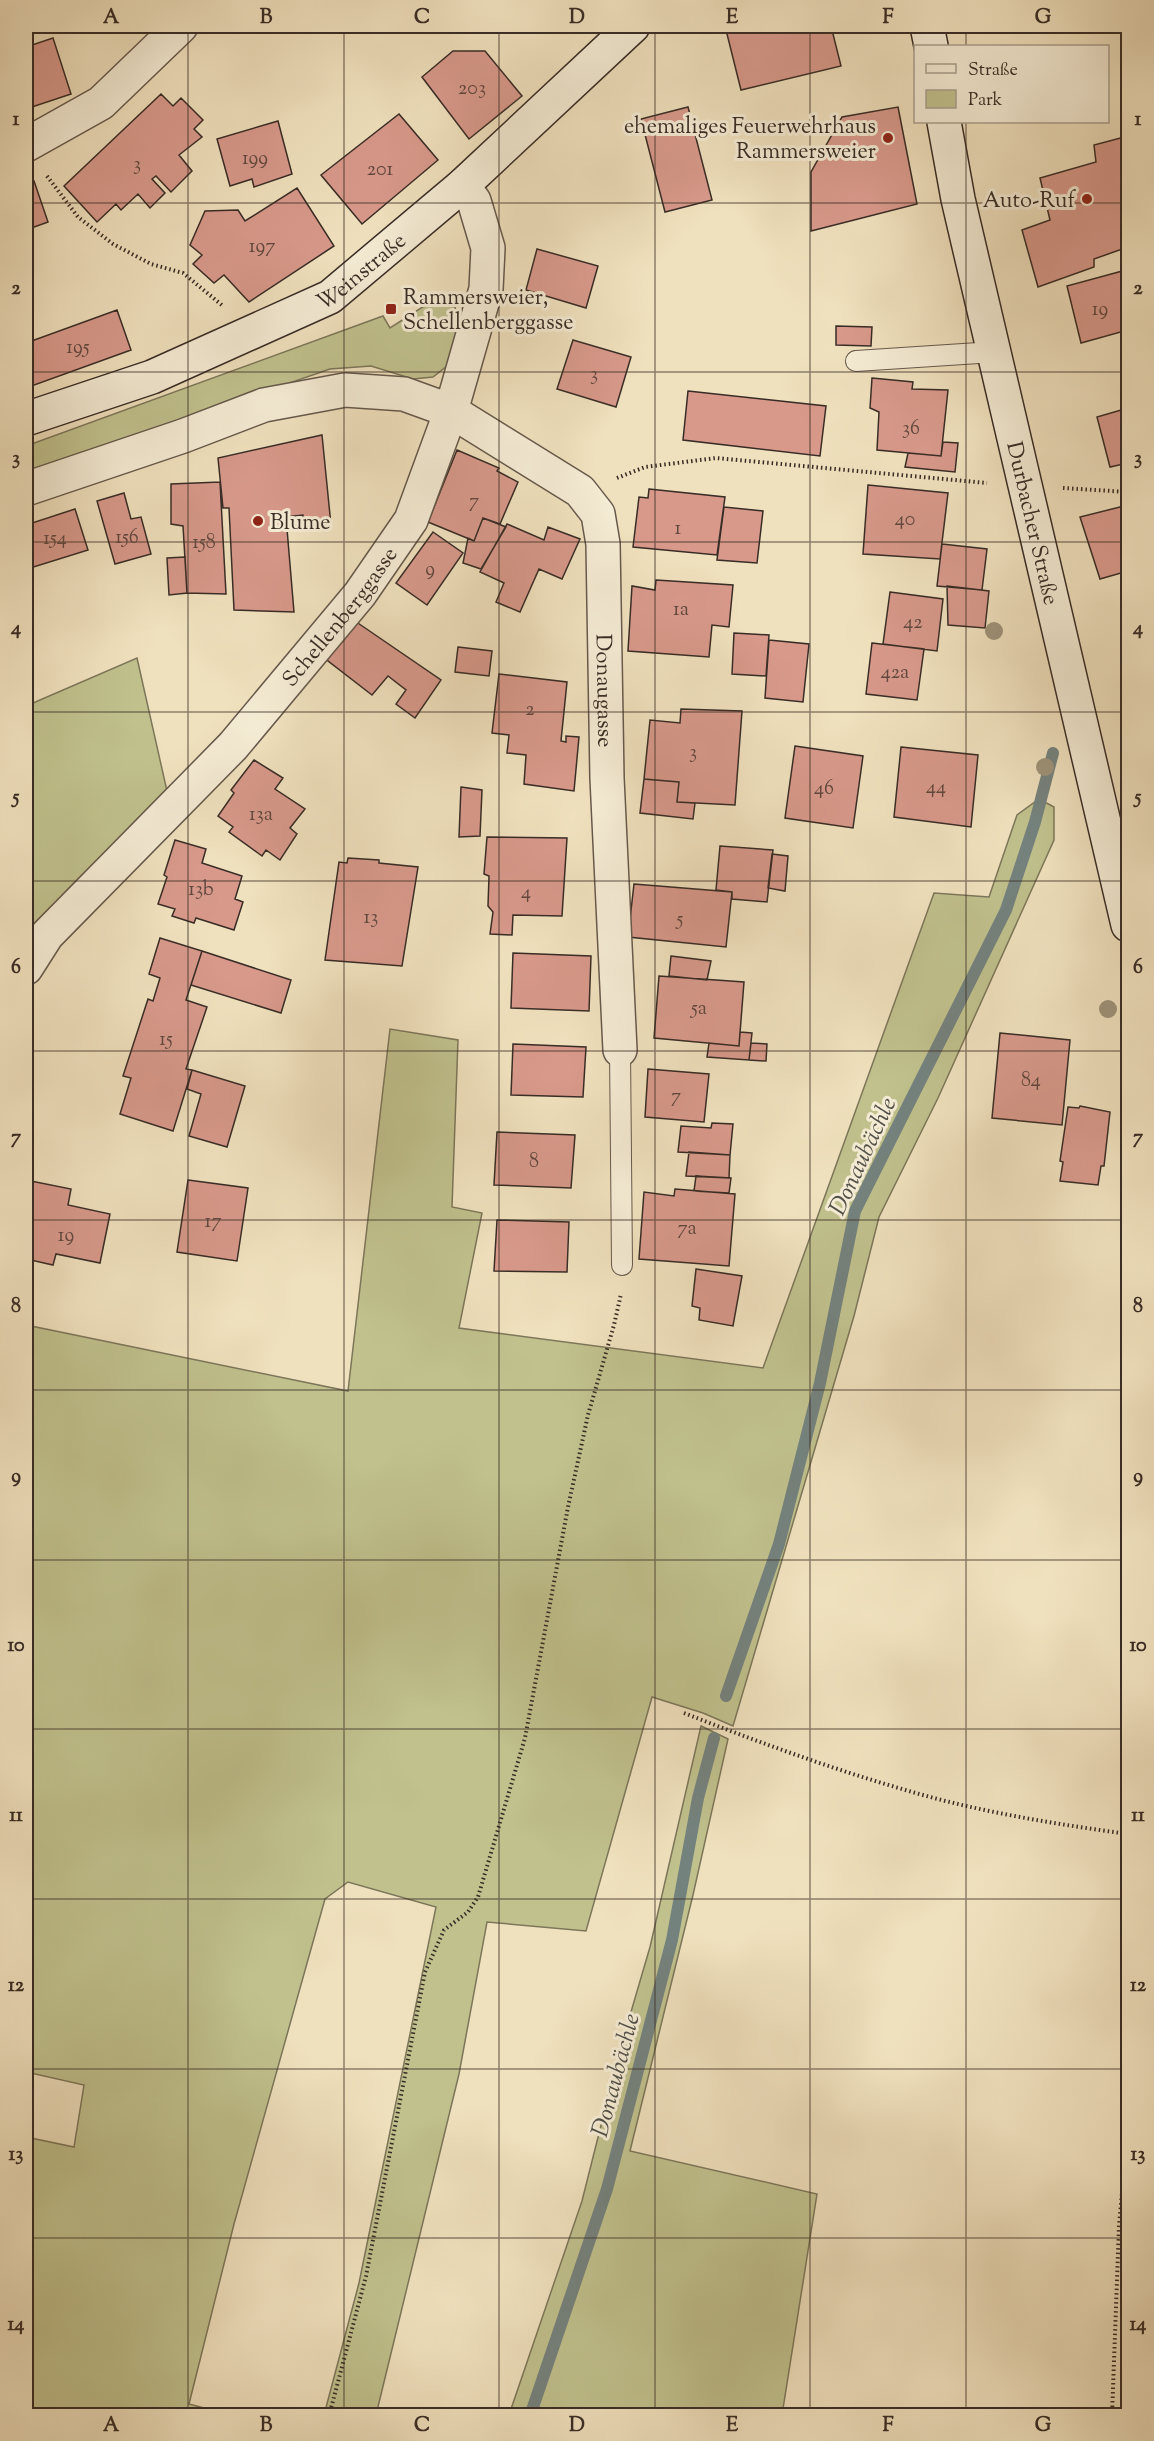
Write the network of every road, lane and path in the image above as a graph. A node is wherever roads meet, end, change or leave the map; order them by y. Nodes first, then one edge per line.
1 (181, 26) edge
2 (633, 26) edge
3 (927, 26) edge
4 (931, 45) edge
5 (944, 123) edge
6 (29, 144) edge
7 (463, 185) junction
8 (242, 337) junction
9 (994, 352) junction
10 (856, 361) dead end
11 (451, 411) junction
12 (26, 419) edge
13 (1026, 486) junction
14 (26, 489) edge
15 (580, 491) junction
16 (1128, 492) edge
17 (1128, 925) edge
18 (26, 968) edge
19 (1128, 1047) edge
20 (620, 1050) joint
21 (1128, 1071) edge
22 (622, 1265) joint
23 (684, 1713) dead end
24 (1128, 1834) edge
25 (1128, 2126) edge
26 (329, 2415) edge
27 (1112, 2415) edge

1 - 6 street
2 - 7 street, Weinstraße
3 - 4 street
5 - 9 street, Durbacher Straße
6 - 8 path
7 - 8 street, Weinstraße
7 - 11 street, Schellenberggasse
8 - 12 street, Weinstraße
9 - 10 lane
9 - 13 street, Durbacher Straße
11 - 14 street
11 - 15 street, Donaugasse
11 - 18 street, Schellenberggasse
13 - 15 path
13 - 16 path
13 - 17 street, Durbacher Straße
15 - 20 street, Donaugasse
19 - 21 path
20 - 22 lane
22 - 26 path
23 - 24 path
25 - 27 path

